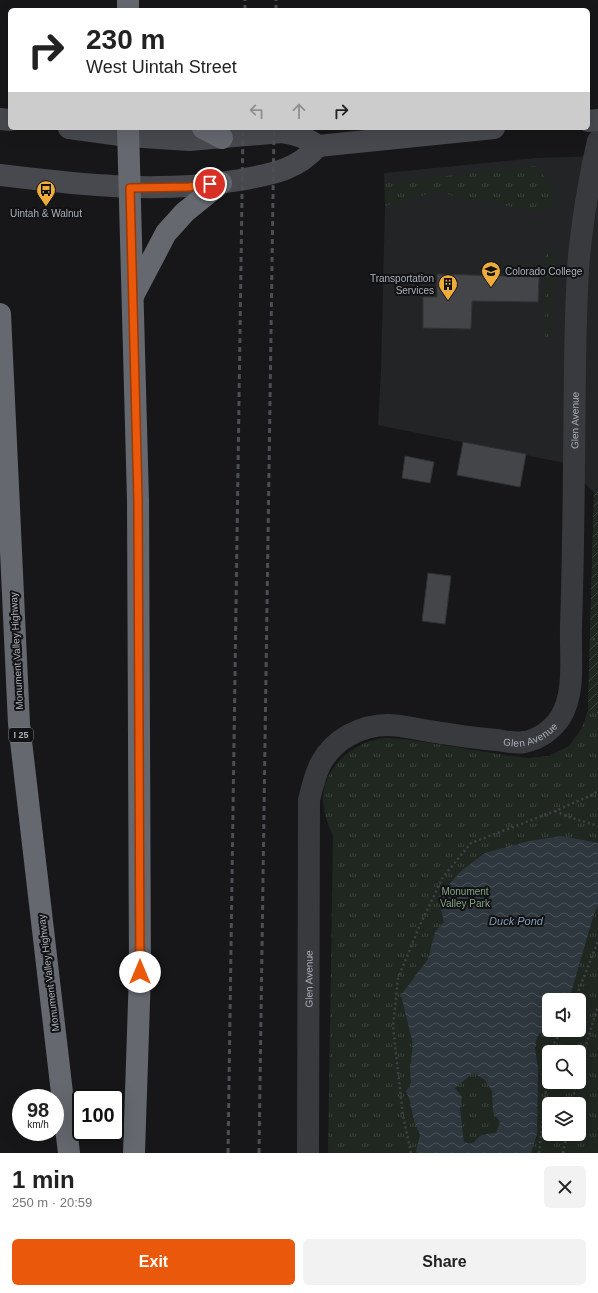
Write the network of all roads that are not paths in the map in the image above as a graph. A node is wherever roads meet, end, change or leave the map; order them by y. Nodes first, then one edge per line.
1 (98, 130) edge
2 (207, 130) edge
3 (474, 130) edge
4 (128, 132) edge
5 (222, 138) junction
6 (598, 141) edge
7 (318, 146) junction
8 (0, 175) edge
9 (221, 183) junction
10 (130, 188) junction
11 (133, 297) junction
12 (0, 314) edge
13 (68, 1153) edge
14 (134, 1153) edge
15 (308, 1153) edge

1 - 4 main road
2 - 5 highway
3 - 7 main road
4 - 5 main road
4 - 10 highway
5 - 7 main road
6 - 15 street, Glen Avenue
7 - 9 main road
8 - 10 main road
9 - 10 main road
9 - 11 highway
10 - 11 highway
11 - 14 highway
12 - 13 highway, Monument Valley Highway / I 25

